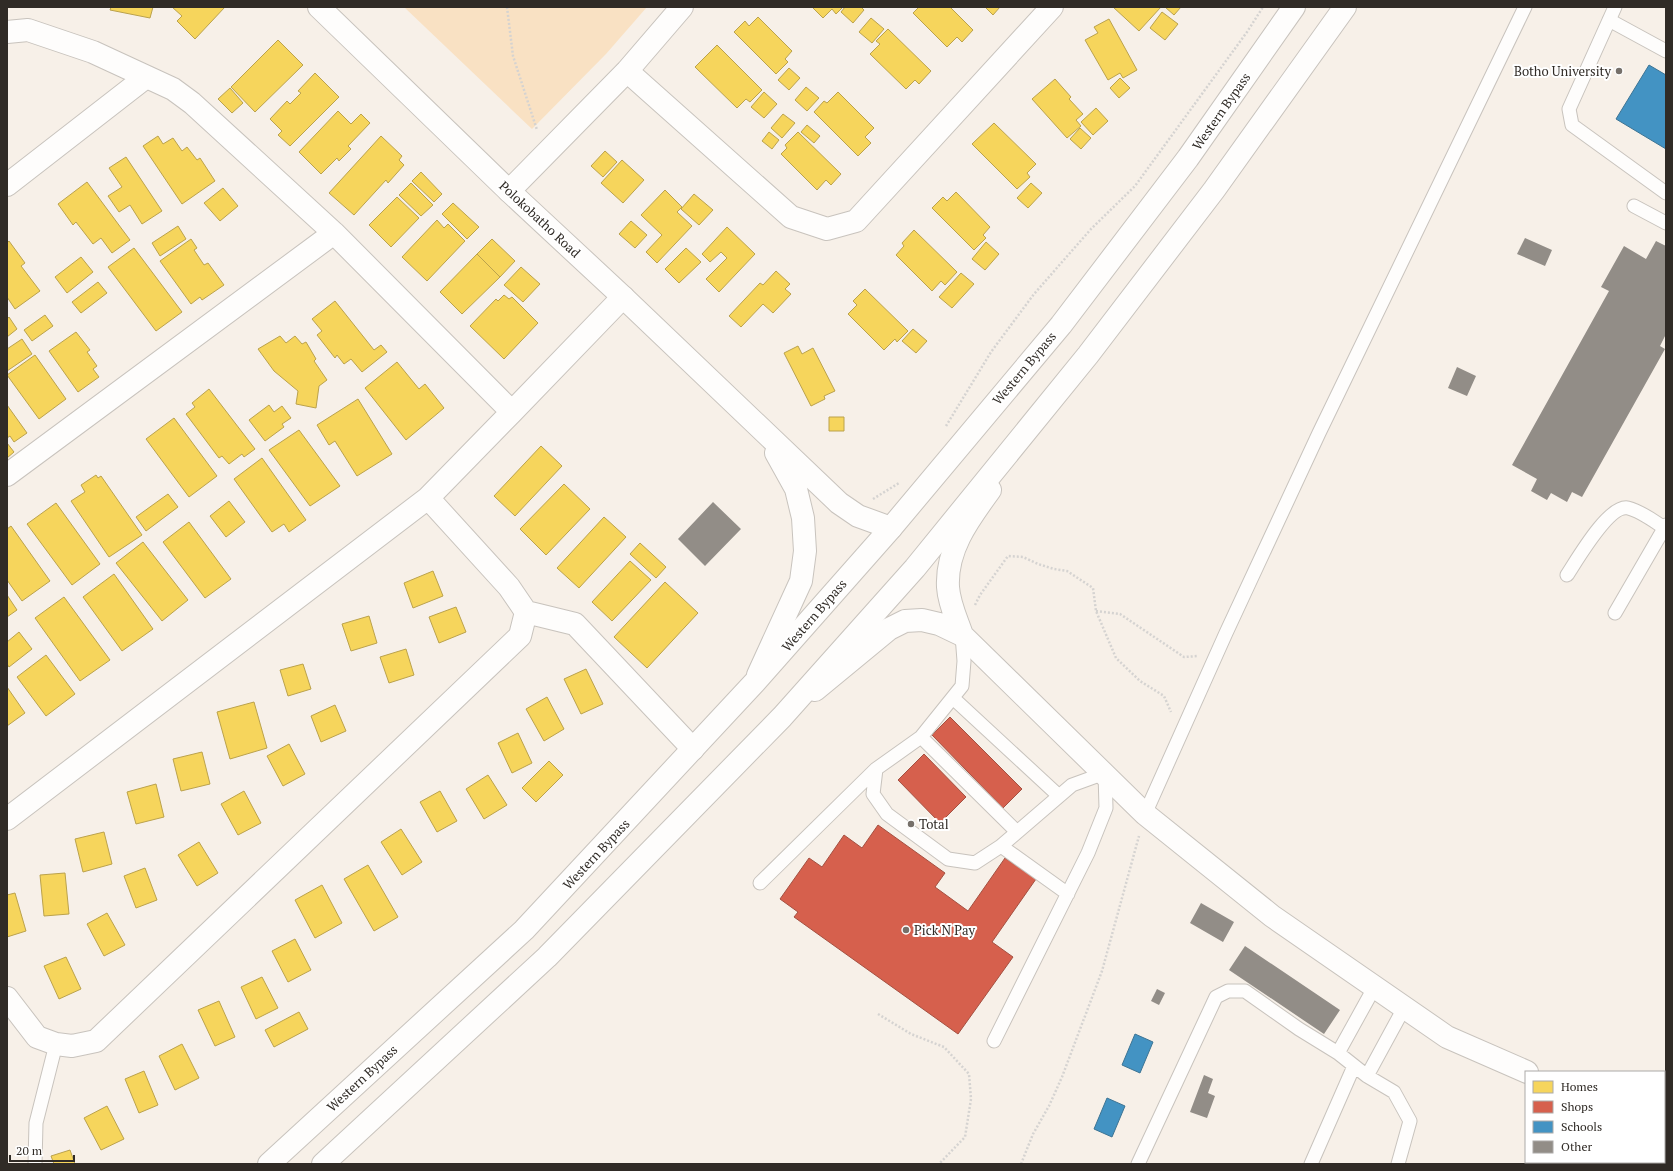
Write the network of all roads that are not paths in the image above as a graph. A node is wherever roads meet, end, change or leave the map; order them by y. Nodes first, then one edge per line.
1 (319, 7) edge
2 (682, 7) edge
3 (1052, 7) edge
4 (1294, 7) edge
5 (1345, 7) edge
6 (1525, 7) edge
7 (1615, 7) edge
8 (1609, 20) junction
9 (7, 32) edge
10 (1666, 51) edge
11 (626, 71) junction
12 (146, 76) junction
13 (7, 185) edge
14 (509, 191) junction
15 (1666, 192) edge
16 (1634, 206) dead end
17 (1666, 223) edge
18 (334, 233) junction
19 (623, 297) junction
20 (1053, 399) junction
21 (512, 412) junction
22 (763, 430) junction
23 (7, 475) edge
24 (428, 498) junction
25 (1666, 527) edge
26 (891, 528) junction
27 (1567, 575) dead end
28 (526, 612) junction
29 (1615, 613) dead end
30 (962, 635) junction
31 (755, 682) junction
32 (953, 698) junction
33 (782, 717) junction
34 (920, 737) junction
35 (693, 749) junction
36 (876, 769) junction
37 (1105, 773) junction
38 (1059, 796) junction
39 (1145, 814) junction
40 (7, 819) edge
41 (1017, 832) junction
42 (1001, 846) junction
43 (760, 883) dead end
44 (1068, 894) junction
45 (1374, 988) junction
46 (7, 998) edge
47 (1404, 1008) junction
48 (994, 1041) dead end
49 (56, 1044) junction
50 (1338, 1053) junction
51 (1354, 1066) junction
52 (1525, 1071) edge
53 (1367, 1076) junction
54 (35, 1164) edge
55 (269, 1164) edge
56 (323, 1164) edge
57 (1138, 1164) edge
58 (1311, 1164) edge
59 (1398, 1164) edge

1 - 14 main road, Polokobatho Road
2 - 11 main road
3 - 11 main road
4 - 26 main road, Western Bypass
5 - 20 main road
6 - 39 lane
7 - 8 lane
8 - 10 lane
8 - 15 lane
9 - 12 main road
11 - 14 main road
12 - 13 main road
12 - 18 main road
14 - 19 main road, Polokobatho Road
16 - 17 lane
18 - 21 main road
18 - 23 main road
19 - 21 main road
19 - 22 main road, Polokobatho Road
20 - 30 main road
20 - 33 main road
21 - 24 main road
22 - 26 main road, Polokobatho Road
22 - 31 main road
24 - 28 main road
24 - 40 main road
25 - 27 lane
25 - 29 lane
26 - 31 main road, Western Bypass
28 - 35 main road
28 - 49 main road
30 - 32 lane
30 - 33 main road
30 - 37 main road
31 - 35 main road, Western Bypass
32 - 34 lane
32 - 38 lane
33 - 56 main road
34 - 36 lane
34 - 41 lane
35 - 55 main road, Western Bypass
36 - 42 lane
36 - 43 lane
37 - 38 lane
37 - 39 main road
37 - 44 lane
38 - 41 lane
39 - 45 main road
41 - 42 lane
42 - 44 lane
44 - 48 lane
45 - 47 main road
45 - 50 lane
46 - 49 main road
47 - 52 main road
47 - 53 lane
49 - 54 lane
50 - 51 lane
50 - 57 lane
51 - 53 lane
51 - 58 lane
53 - 59 lane

